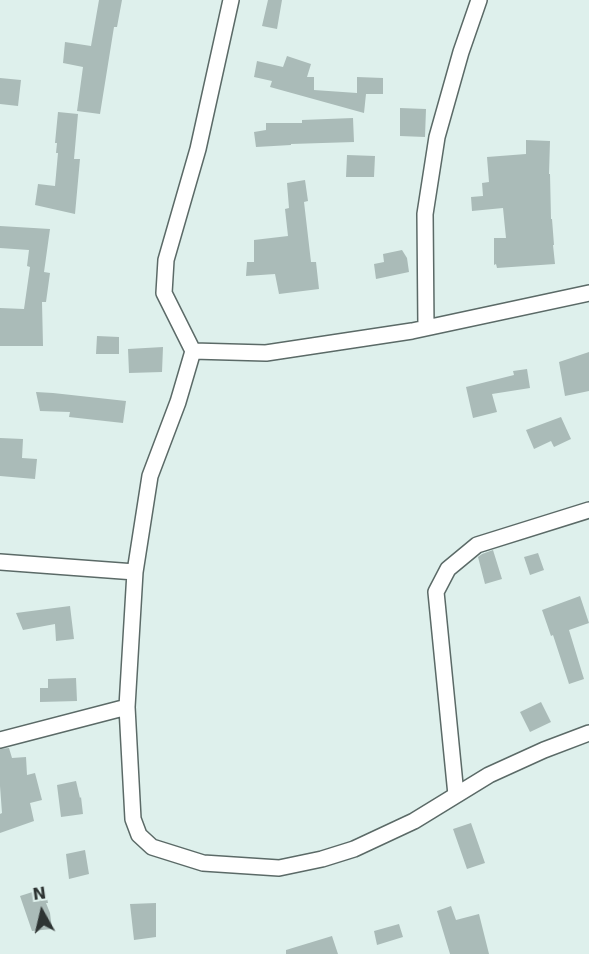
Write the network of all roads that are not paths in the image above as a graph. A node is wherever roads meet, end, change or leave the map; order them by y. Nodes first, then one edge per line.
1 (231, 0) edge
2 (479, 0) edge
3 (589, 293) edge
4 (426, 328) junction
5 (192, 351) junction
6 (589, 510) edge
7 (0, 562) edge
8 (135, 572) junction
9 (127, 707) junction
10 (589, 733) edge
11 (0, 740) edge
12 (456, 795) junction

1 - 5 street
2 - 4 street
3 - 4 street
4 - 5 street
5 - 8 street
6 - 12 street
7 - 8 street
8 - 9 street
9 - 11 street
9 - 12 street
10 - 12 street

